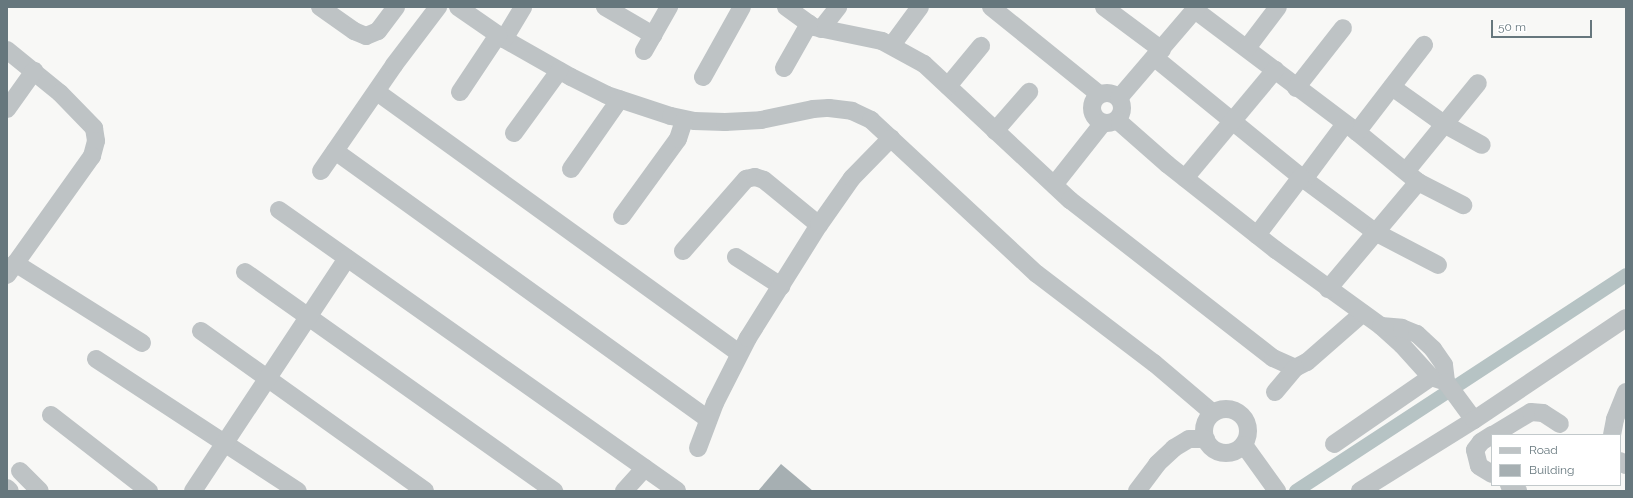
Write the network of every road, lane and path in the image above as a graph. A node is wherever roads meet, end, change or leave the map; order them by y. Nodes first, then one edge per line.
1 (320, 7) edge
2 (396, 7) edge
3 (438, 7) edge
4 (458, 7) edge
5 (523, 7) edge
6 (605, 7) edge
7 (669, 7) edge
8 (742, 7) edge
9 (786, 7) edge
10 (838, 7) edge
11 (920, 7) edge
12 (992, 7) edge
13 (1104, 7) edge
14 (1278, 7) edge
15 (1196, 8) edge
16 (815, 26) junction
17 (1343, 28) dead end
18 (653, 35) junction
19 (501, 37) junction
20 (892, 45) junction
21 (1424, 45) dead end
22 (981, 46) dead end
23 (1247, 48) junction
24 (7, 50) edge
25 (644, 51) dead end
26 (1159, 54) junction
27 (784, 68) dead end
28 (1275, 70) junction
29 (34, 71) junction
30 (559, 71) junction
31 (703, 77) dead end
32 (1478, 83) dead end
33 (948, 86) junction
34 (1392, 87) junction
35 (1296, 88) junction
36 (377, 92) junction
37 (460, 92) dead end
38 (1029, 92) dead end
39 (1100, 94) junction
40 (1119, 98) junction
41 (620, 99) junction
42 (7, 109) edge
43 (684, 120) junction
44 (1110, 121) junction
45 (1233, 122) junction
46 (1444, 124) junction
47 (1351, 128) junction
48 (995, 131) junction
49 (514, 132) dead end
50 (891, 138) junction
51 (1482, 145) dead end
52 (335, 151) junction
53 (570, 169) dead end
54 (321, 171) dead end
55 (1412, 176) junction
56 (1185, 178) junction
57 (1302, 178) junction
58 (1054, 186) junction
59 (1463, 205) dead end
60 (279, 210) dead end
61 (622, 216) dead end
62 (819, 225) junction
63 (1375, 232) junction
64 (1257, 235) junction
65 (683, 251) dead end
66 (736, 256) dead end
67 (347, 258) junction
68 (1438, 265) dead end
69 (11, 269) edge
70 (245, 272) dead end
71 (781, 286) junction
72 (1328, 289) junction
73 (1363, 313) junction
74 (307, 315) junction
75 (1626, 318) edge
76 (201, 331) dead end
77 (142, 343) dead end
78 (739, 353) junction
79 (96, 359) dead end
80 (1295, 368) junction
81 (266, 377) junction
82 (1446, 386) junction
83 (1275, 392) dead end
84 (1626, 392) edge
85 (1213, 413) junction
86 (51, 414) dead end
87 (708, 419) junction
88 (1474, 420) junction
89 (1560, 424) dead end
90 (1494, 434) edge
91 (1612, 434) edge
92 (1491, 436) edge
93 (1206, 439) junction
94 (224, 442) junction
95 (1244, 444) junction
96 (1334, 444) dead end
97 (698, 448) dead end
98 (645, 468) junction
99 (20, 470) dead end
100 (1491, 473) edge
101 (7, 488) edge
102 (10, 491) edge
103 (40, 491) edge
104 (149, 491) edge
105 (193, 491) edge
106 (298, 491) edge
107 (425, 491) edge
108 (554, 491) edge
109 (624, 491) edge
110 (677, 491) edge
111 (1137, 491) edge
112 (1277, 491) edge
113 (1360, 491) edge

1 - 2 street
3 - 36 street
4 - 19 street
5 - 19 street
6 - 18 street
7 - 18 street
8 - 31 street
9 - 16 street
10 - 16 street
11 - 20 street
12 - 39 street
13 - 26 street
14 - 23 street
15 - 23 street
15 - 26 street
16 - 20 street
16 - 27 street
17 - 35 street
18 - 25 street
19 - 30 street
19 - 37 street
20 - 33 street
21 - 34 street
22 - 33 street
23 - 28 street
24 - 29 street
26 - 40 street
26 - 45 street
28 - 35 street
28 - 45 street
29 - 42 street
29 - 69 street
30 - 41 street
30 - 49 street
32 - 46 street
33 - 48 street
34 - 46 street
34 - 47 street
35 - 47 street
36 - 52 street
36 - 78 street
38 - 48 street
39 - 40 street
39 - 44 street
40 - 44 street
41 - 43 street
41 - 53 street
43 - 50 street
43 - 61 street
44 - 56 street
44 - 58 street
45 - 56 street
45 - 57 street
46 - 51 street
46 - 55 street
47 - 55 street
47 - 57 street
48 - 58 street
50 - 62 street
50 - 85 street
52 - 54 street
52 - 87 street
55 - 59 street
55 - 63 street
56 - 64 street
57 - 63 street
57 - 64 street
58 - 80 street
60 - 67 street
62 - 65 street
62 - 71 street
63 - 68 street
63 - 72 street
64 - 72 street
66 - 71 street
67 - 74 street
67 - 98 street
69 - 77 street
70 - 74 street
71 - 78 street
72 - 73 street
73 - 80 street
73 - 82 street
74 - 81 street
74 - 108 street
75 - 88 street
76 - 81 street
78 - 87 street
79 - 94 street
80 - 83 street
81 - 94 street
81 - 107 street
82 - 88 street
82 - 96 street
84 - 91 street
85 - 93 street
85 - 95 street
86 - 104 street
87 - 97 street
88 - 113 street
89 - 90 street
92 - 100 street
93 - 95 street
93 - 111 street
94 - 105 street
94 - 106 street
95 - 112 street
98 - 109 street
98 - 110 street
99 - 103 street
101 - 102 street

